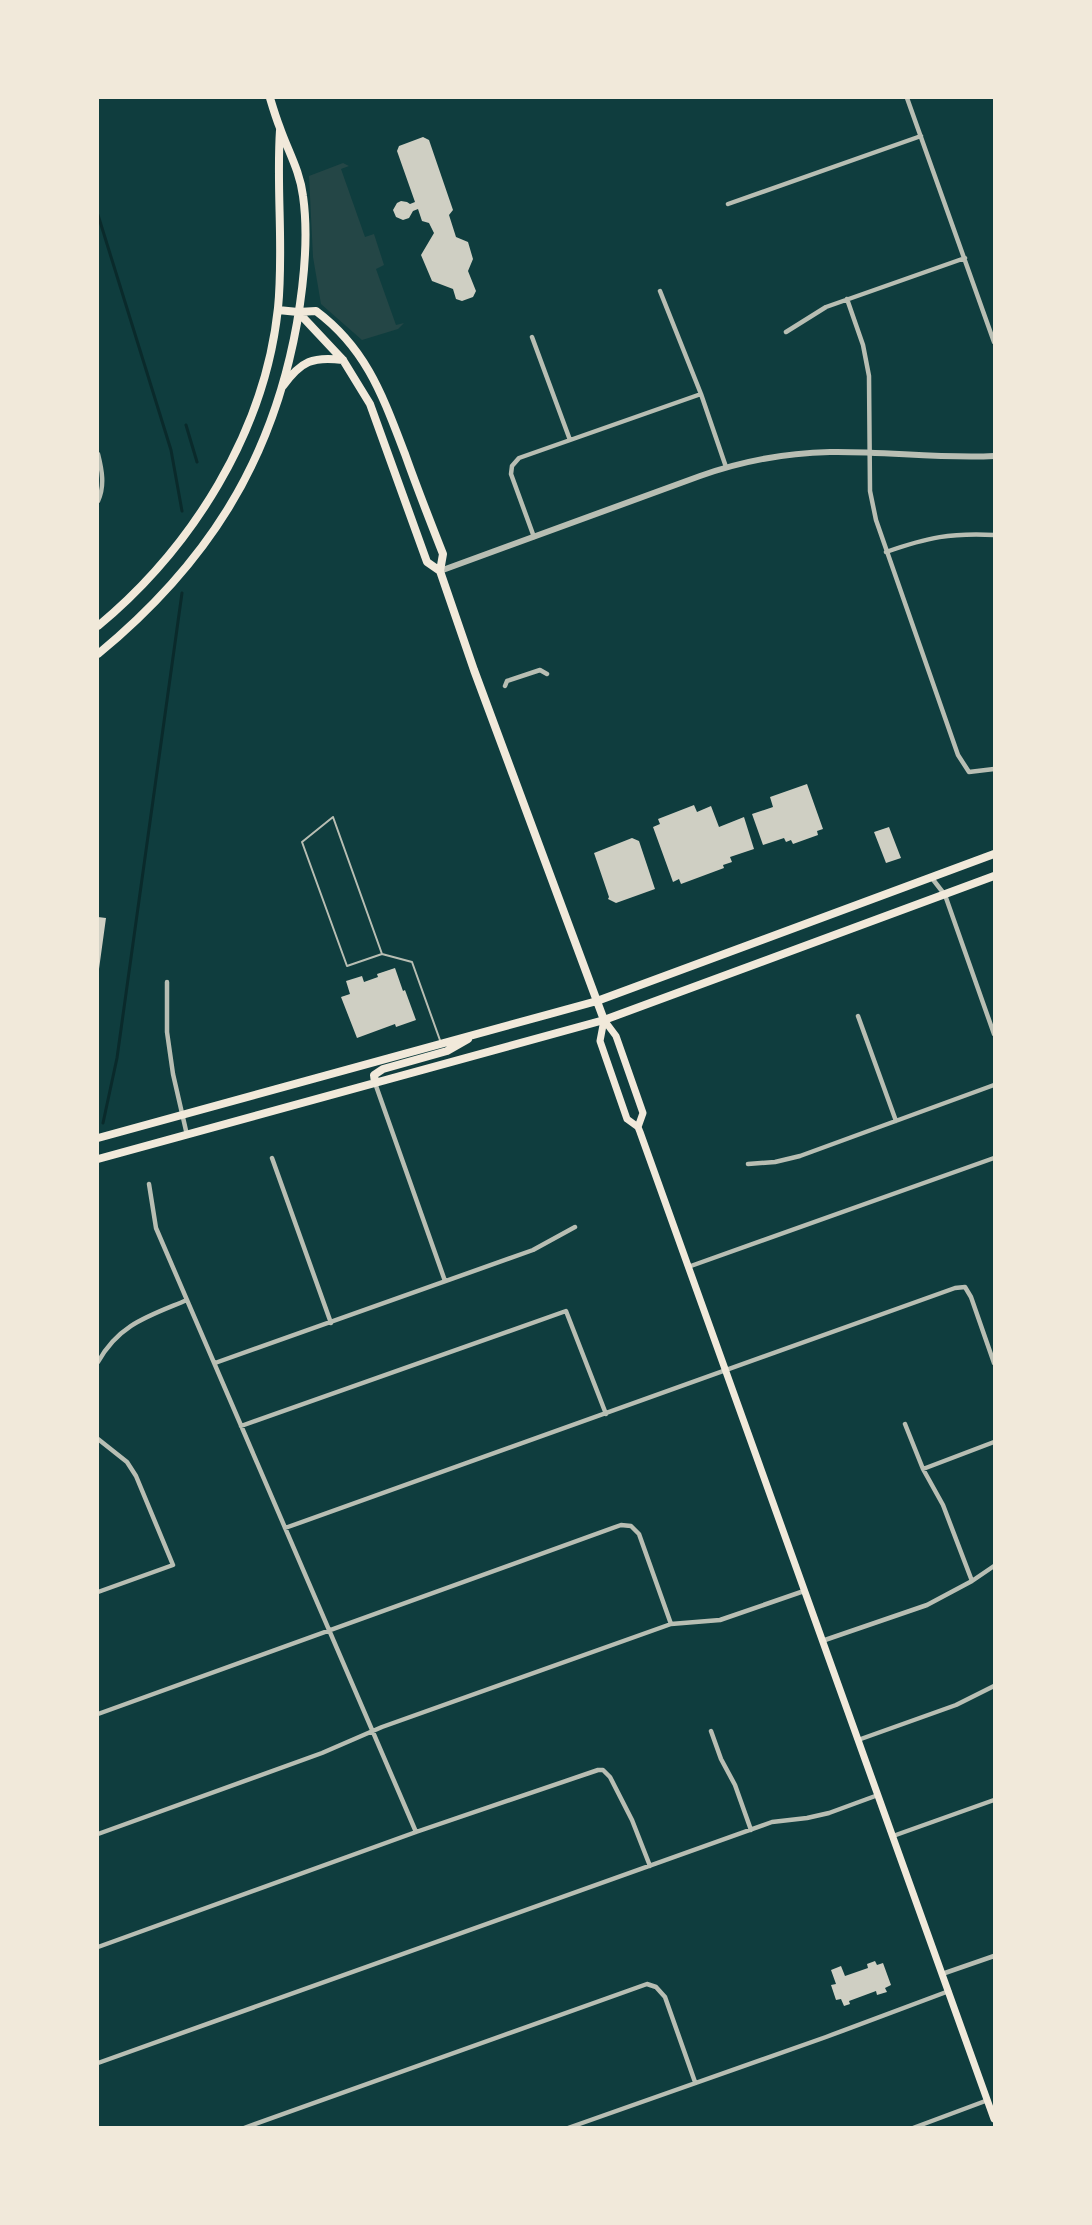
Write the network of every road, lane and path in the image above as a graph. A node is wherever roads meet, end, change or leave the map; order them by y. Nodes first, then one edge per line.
1 (270, 98) edge
2 (907, 98) edge
3 (280, 128) junction
4 (921, 136) junction
5 (728, 204) dead end
6 (965, 258) junction
7 (660, 291) dead end
8 (847, 299) junction
9 (278, 310) junction
10 (298, 312) junction
11 (786, 332) dead end
12 (532, 337) dead end
13 (994, 342) edge
14 (343, 360) junction
15 (280, 389) junction
16 (701, 394) junction
17 (570, 440) junction
18 (870, 453) junction
19 (98, 454) edge
20 (994, 456) edge
21 (726, 467) junction
22 (99, 499) edge
23 (994, 535) edge
24 (534, 537) junction
25 (886, 552) junction
26 (440, 572) junction
27 (98, 626) edge
28 (98, 654) edge
29 (546, 674) dead end
30 (505, 686) dead end
31 (994, 769) edge
32 (994, 854) edge
33 (994, 876) edge
34 (931, 877) junction
35 (945, 895) junction
36 (382, 954) junction
37 (167, 982) dead end
38 (597, 1000) junction
39 (858, 1016) dead end
40 (604, 1020) junction
41 (480, 1033) junction
42 (994, 1034) edge
43 (441, 1043) junction
44 (375, 1083) junction
45 (994, 1085) edge
46 (182, 1114) junction
47 (896, 1121) junction
48 (638, 1128) junction
49 (187, 1135) junction
50 (98, 1138) edge
51 (272, 1158) dead end
52 (994, 1158) edge
53 (98, 1159) edge
54 (748, 1164) dead end
55 (149, 1184) dead end
56 (575, 1227) dead end
57 (687, 1267) junction
58 (445, 1281) junction
59 (188, 1300) junction
60 (331, 1323) junction
61 (98, 1362) edge
62 (994, 1363) edge
63 (215, 1364) junction
64 (725, 1371) junction
65 (606, 1414) junction
66 (905, 1424) dead end
67 (241, 1426) junction
68 (98, 1439) edge
69 (994, 1442) edge
70 (923, 1469) junction
71 (285, 1528) junction
72 (994, 1566) edge
73 (972, 1581) junction
74 (98, 1592) edge
75 (804, 1592) junction
76 (671, 1624) junction
77 (329, 1630) junction
78 (822, 1641) junction
79 (994, 1686) edge
80 (98, 1714) edge
81 (372, 1731) junction
82 (711, 1731) dead end
83 (858, 1740) junction
84 (878, 1795) junction
85 (994, 1800) edge
86 (751, 1830) junction
87 (416, 1832) junction
88 (98, 1834) edge
89 (893, 1836) junction
90 (650, 1866) junction
91 (98, 1947) edge
92 (994, 1956) edge
93 (942, 1974) junction
94 (949, 1991) junction
95 (98, 2063) edge
96 (695, 2082) junction
97 (988, 2100) junction
98 (994, 2120) edge
99 (244, 2127) edge
100 (568, 2127) edge
101 (913, 2127) edge

1 - 3 main road
2 - 4 street
3 - 9 main road
3 - 10 main road
4 - 5 street
4 - 6 street
6 - 8 street
6 - 13 street
7 - 16 street
8 - 11 street
8 - 18 street
9 - 10 main road
9 - 27 main road
10 - 14 main road
10 - 15 main road
10 - 26 main road
12 - 17 street
14 - 15 main road
14 - 26 main road
15 - 28 main road
16 - 17 street
16 - 21 street
17 - 24 street
18 - 20 street
18 - 21 street
18 - 25 street
19 - 22 street
21 - 24 street
23 - 25 street
24 - 26 street
25 - 31 street
26 - 38 main road
29 - 30 street
32 - 34 main road
33 - 35 main road
34 - 35 street
34 - 38 main road
35 - 40 main road
35 - 42 street
36 - 36 lane
36 - 43 lane
37 - 46 street
38 - 40 main road
38 - 41 main road
39 - 47 street
40 - 44 main road
40 - 48 main road
40 - 48 main road
41 - 43 main road
41 - 44 main road
43 - 46 main road
44 - 49 main road
44 - 58 street
45 - 47 street
46 - 49 street
46 - 50 main road
47 - 54 street
48 - 57 main road
49 - 53 main road
51 - 60 street
52 - 57 street
55 - 59 street
56 - 58 street
57 - 64 main road
58 - 60 street
59 - 61 street
59 - 63 street
60 - 63 street
62 - 64 street
63 - 67 street
64 - 65 street
64 - 75 main road
65 - 67 street
65 - 71 street
66 - 70 street
67 - 71 street
68 - 74 street
69 - 70 street
70 - 73 street
71 - 77 street
72 - 73 street
73 - 78 street
75 - 76 street
75 - 78 main road
76 - 77 street
76 - 81 street
77 - 80 street
77 - 81 street
78 - 83 main road
79 - 83 street
81 - 87 street
81 - 88 street
82 - 86 street
83 - 84 main road
84 - 86 street
84 - 89 main road
85 - 89 street
86 - 90 street
87 - 90 street
87 - 91 street
89 - 93 main road
90 - 95 street
92 - 93 street
93 - 94 main road
94 - 96 street
94 - 97 main road
96 - 99 street
96 - 100 street
97 - 98 main road
97 - 101 street

